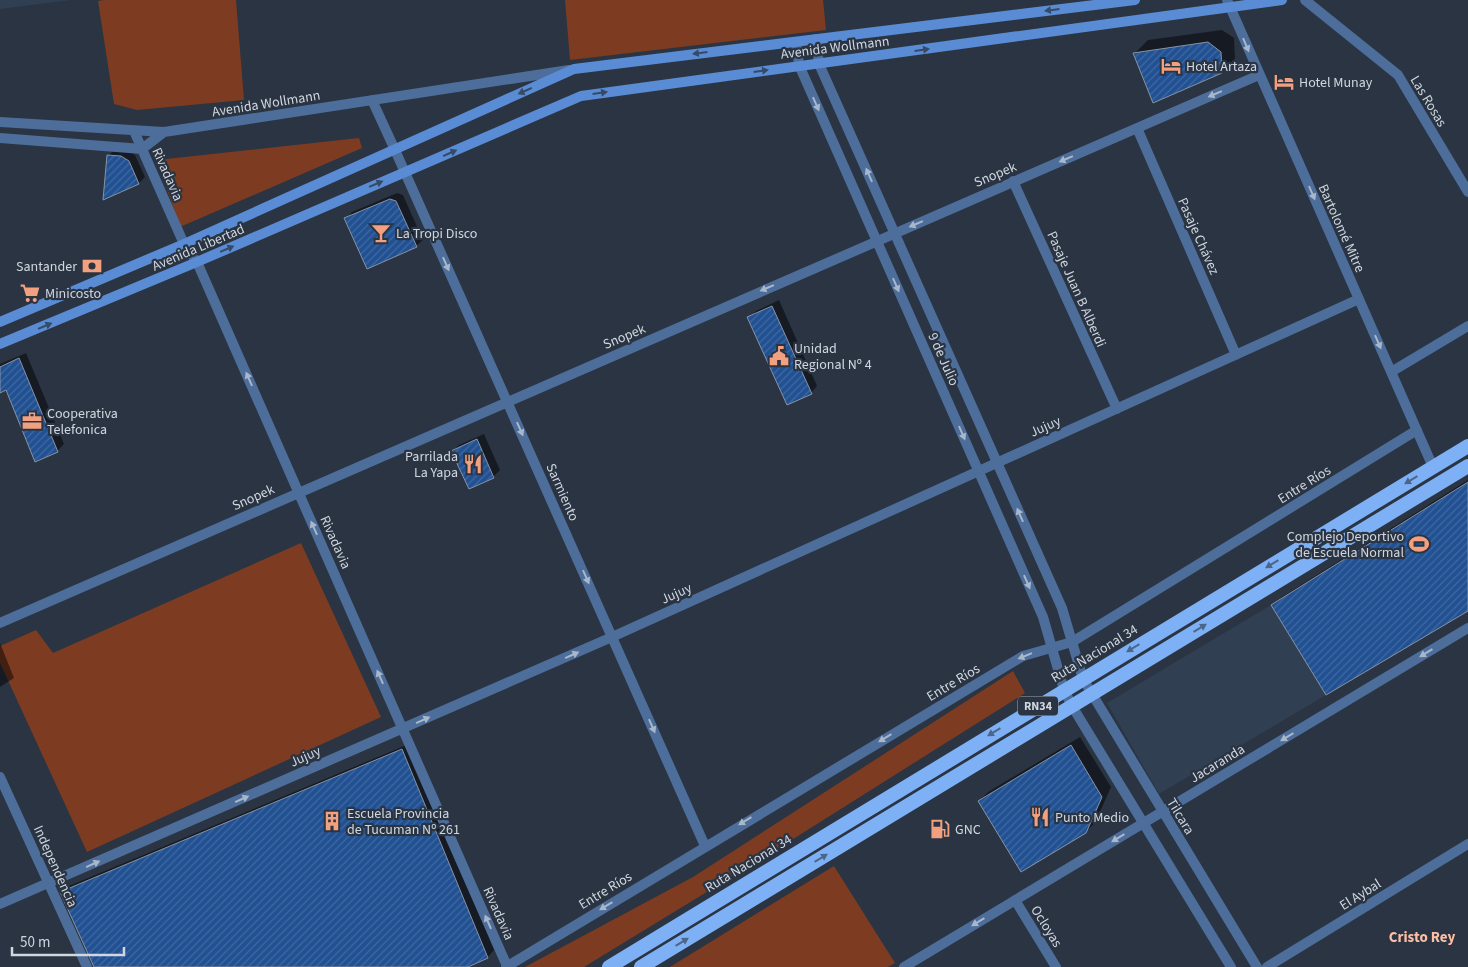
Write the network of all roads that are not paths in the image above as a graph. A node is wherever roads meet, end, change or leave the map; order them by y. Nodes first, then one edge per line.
1 (1135, 0) edge
2 (1282, 0) edge
3 (1305, 0) edge
4 (1229, 4) edge
5 (816, 39) junction
6 (796, 42) junction
7 (819, 64) junction
8 (799, 66) junction
9 (574, 69) junction
10 (1259, 75) junction
11 (372, 100) junction
12 (0, 122) edge
13 (1137, 128) junction
14 (134, 131) junction
15 (164, 132) junction
16 (0, 138) edge
17 (142, 149) junction
18 (394, 150) junction
19 (405, 172) junction
20 (1013, 182) junction
21 (1468, 192) edge
22 (895, 233) junction
23 (877, 241) junction
24 (184, 244) junction
25 (197, 262) junction
26 (1359, 299) junction
27 (0, 322) edge
28 (1468, 326) edge
29 (0, 344) edge
30 (1236, 354) junction
31 (1391, 372) junction
32 (508, 401) junction
33 (1117, 409) junction
34 (1417, 430) junction
35 (1468, 446) edge
36 (997, 463) junction
37 (1468, 466) edge
38 (1433, 467) junction
39 (979, 471) junction
40 (299, 492) junction
41 (0, 623) edge
42 (1468, 628) edge
43 (612, 637) junction
44 (1072, 642) junction
45 (1052, 648) junction
46 (1082, 679) junction
47 (1064, 690) junction
48 (1092, 694) junction
49 (1072, 706) junction
50 (403, 729) junction
51 (0, 777) edge
52 (1163, 811) junction
53 (1143, 823) junction
54 (1468, 844) edge
55 (705, 846) junction
56 (48, 883) junction
57 (1015, 900) junction
58 (0, 904) edge
59 (86, 967) edge
60 (507, 967) edge
61 (609, 967) edge
62 (641, 967) edge
63 (904, 967) edge
64 (1056, 967) edge
65 (1231, 967) edge
66 (1257, 967) edge
67 (1267, 967) edge

1 -> 5 main road, Avenida Wollmann
2 - 4 main road, Avenida Wollmann
3 - 21 street, Las Rosas
7 -> 4 main road, Avenida Wollmann
4 -> 10 street, Bartolomé Mitre
5 - 6 main road, Avenida Wollmann
5 - 7 street, 9 de Julio
6 - 8 street, 9 de Julio
6 -> 9 main road, Avenida Wollmann
7 - 8 main road, Avenida Wollmann
22 -> 7 street, 9 de Julio
19 -> 8 main road, Avenida Wollmann
8 -> 23 street, 9 de Julio
9 - 11 street, Avenida Wollmann
9 -> 18 main road, Avenida Wollmann
10 -> 13 street, Snopek
10 -> 26 street, Bartolomé Mitre
11 - 15 street, Avenida Wollmann
11 - 18 street
12 - 14 street, Avenida Wollmann
13 -> 20 street, Snopek
13 - 30 street, Pasaje Chávez
14 - 15 street, Avenida Wollmann
14 - 17 street, Rivadavia
15 - 17 street, Avenida Wollmann
16 - 17 street
17 - 24 street, Rivadavia
18 - 19 street, Sarmiento
18 - 24 main road, Avenida Libertad
25 -> 19 main road, Avenida Libertad
19 -> 32 street, Sarmiento
20 -> 22 street, Snopek
20 - 33 street, Pasaje Juan B Alberdi
22 - 23 street, Snopek
22 - 36 street, 9 de Julio
23 -> 32 street, Snopek
23 -> 39 street, 9 de Julio
24 - 25 street, Rivadavia
24 - 27 main road, Avenida Libertad
29 -> 25 main road, Avenida Libertad
40 -> 25 street, Rivadavia
26 - 30 street, Jujuy
26 -> 31 street, Bartolomé Mitre
28 - 31 street
30 - 33 street, Jujuy
31 - 34 street, Bartolomé Mitre
32 - 40 street, Snopek
32 -> 43 street, Sarmiento
33 - 36 street, Jujuy
34 - 38 street, Bartolomé Mitre
34 - 44 street, Entre Ríos
35 - 38 highway, Ruta Nacional 34 / RN34
36 - 39 street, Jujuy
44 -> 36 street, 9 de Julio
48 -> 37 highway, RN34
38 -> 46 highway, Ruta Nacional 34 / RN34
39 - 43 street, Jujuy
39 -> 45 street, 9 de Julio
40 - 41 street, Snopek
50 -> 40 street, Rivadavia
42 -> 52 street, Jacaranda
50 -> 43 street, Jujuy
43 -> 55 street, Sarmiento
44 - 45 street, Entre Ríos
44 - 46 street, 9 de Julio
45 - 47 street, 9 de Julio
45 -> 55 street, Entre Ríos
46 - 47 highway, Ruta Nacional 34 / RN34
46 - 48 street, Tilcara
47 - 49 street
47 -> 61 highway, Ruta Nacional 34 / RN34
48 - 49 highway, RN34
48 - 52 street, Tilcara
49 - 53 street
62 -> 49 highway, RN34
56 -> 50 street, Jujuy
60 -> 50 street, Rivadavia
51 - 56 street, Independencia
52 - 53 street, Jacaranda
52 - 66 street, Tilcara
53 -> 57 street, Jacaranda
53 - 65 street
54 - 67 street, El Aybal
55 -> 60 street, Entre Ríos
56 - 58 street, Jujuy
56 - 59 street, Independencia
57 -> 63 street, Jacaranda
57 - 64 street, Ocloyas

